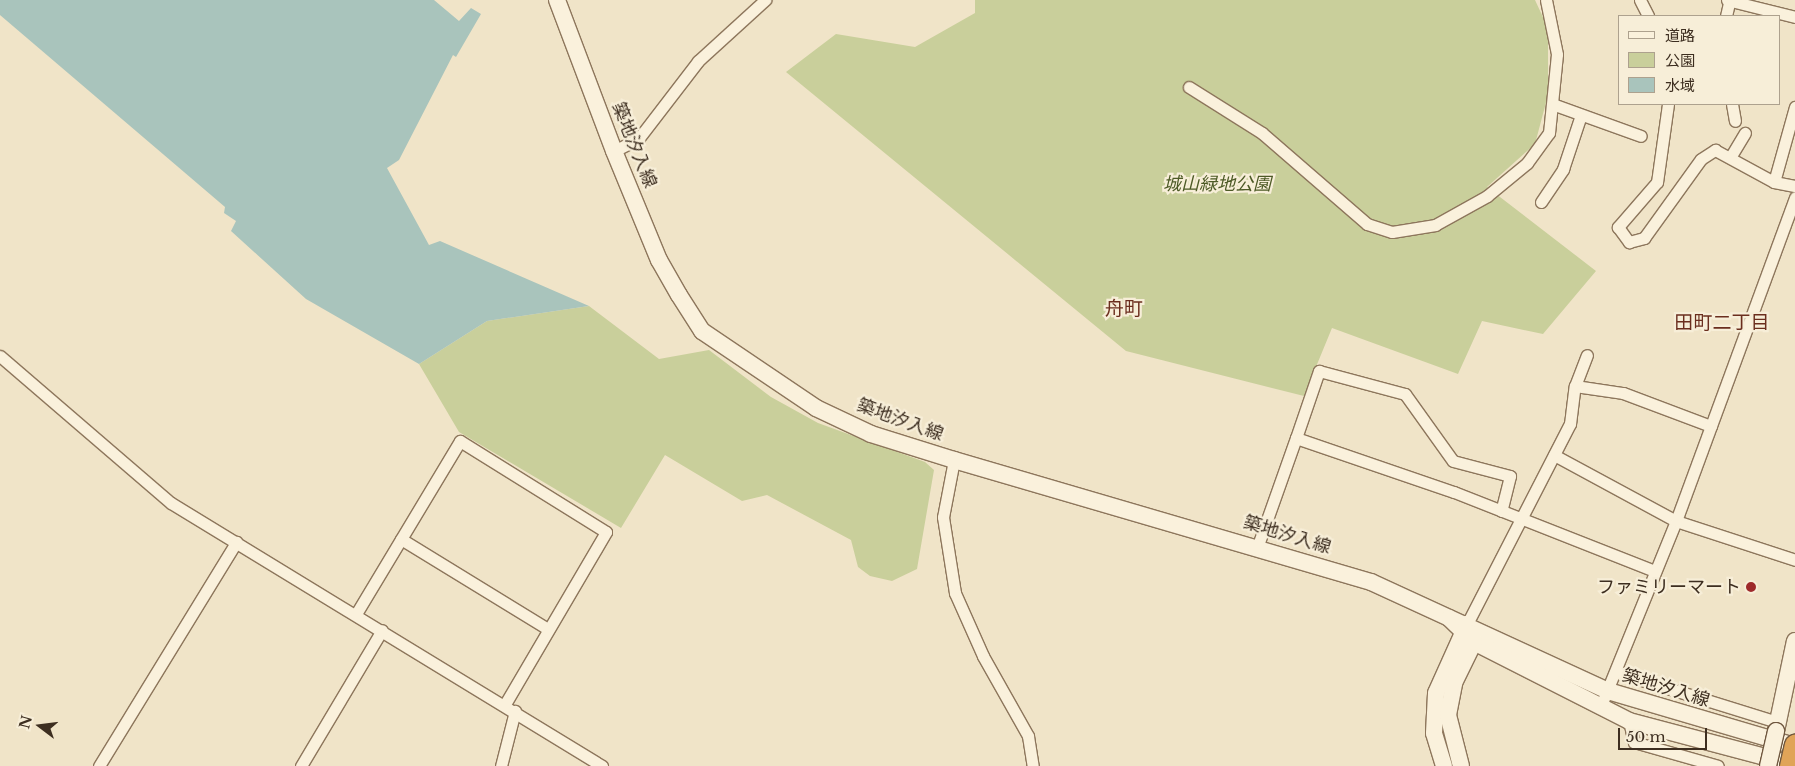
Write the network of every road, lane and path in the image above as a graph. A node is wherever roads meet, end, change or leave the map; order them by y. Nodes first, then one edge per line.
1 (557, 0) edge
2 (765, 0) edge
3 (1546, 0) edge
4 (1640, 0) edge
5 (1728, 1) edge
6 (1648, 15) edge
7 (1726, 15) edge
8 (1795, 17) edge
9 (1189, 87) dead end
10 (1555, 105) junction
11 (1671, 105) edge
12 (1732, 105) edge
13 (1795, 107) edge
14 (1581, 115) junction
15 (1735, 121) dead end
16 (1745, 133) dead end
17 (1641, 136) dead end
18 (614, 151) junction
19 (1730, 156) junction
20 (1774, 182) junction
21 (1795, 186) edge
22 (1795, 197) edge
23 (1540, 202) dead end
24 (0, 356) edge
25 (1587, 356) dead end
26 (1575, 386) junction
27 (1711, 426) junction
28 (1296, 438) junction
29 (1554, 455) junction
30 (954, 460) junction
31 (1501, 511) junction
32 (1521, 520) junction
33 (1676, 520) junction
34 (401, 538) junction
35 (236, 542) junction
36 (1257, 548) junction
37 (1795, 560) edge
38 (1655, 571) junction
39 (356, 614) junction
40 (548, 629) junction
41 (382, 630) junction
42 (1468, 633) junction
43 (1795, 641) edge
44 (1616, 672) junction
45 (1608, 691) junction
46 (504, 704) junction
47 (1600, 708) junction
48 (515, 711) junction
49 (1630, 721) junction
50 (1777, 726) junction
51 (1795, 745) edge
52 (1795, 765) edge
53 (100, 766) edge
54 (301, 766) edge
55 (501, 766) edge
56 (602, 766) edge
57 (1033, 766) edge
58 (1444, 766) edge
59 (1460, 766) edge
60 (1718, 766) edge
61 (1768, 766) edge
62 (1790, 766) edge

1 - 18 main road, 築地汐入線
2 - 18 street
3 - 10 street
4 - 6 street
5 - 7 street
5 - 8 street
9 - 10 street
10 - 14 street
11 - 19 street
12 - 15 street
13 - 20 street
14 - 17 street
14 - 23 street
16 - 19 street
18 - 30 main road, 築地汐入線
19 - 20 street
20 - 21 street
22 - 27 street
24 - 35 street
25 - 26 street
26 - 27 street
26 - 29 street
27 - 33 street
28 - 31 street
28 - 31 street
28 - 36 street
29 - 32 street
29 - 33 street
30 - 36 main road, 築地汐入線
30 - 57 street
31 - 32 street
32 - 38 street
32 - 42 street
33 - 37 street
33 - 38 street
34 - 39 street
34 - 40 street
34 - 40 street
35 - 39 street
35 - 53 street
36 - 42 main road, 築地汐入線
38 - 44 street
39 - 41 street
40 - 46 street
41 - 46 street
41 - 54 street
42 - 45 main road, 築地汐入線
42 - 47 main road, 築地汐入線
42 - 58 main road
42 - 59 main road
43 - 50 main road
44 - 45 street
44 - 50 street
45 - 47 street
45 - 51 main road, 築地汐入線
46 - 48 street
47 - 49 main road, 築地汐入線
48 - 55 street
48 - 56 street
49 - 52 main road, 築地汐入線
49 - 60 street
50 - 61 main road, bridge
51 - 62 highway, bridge

